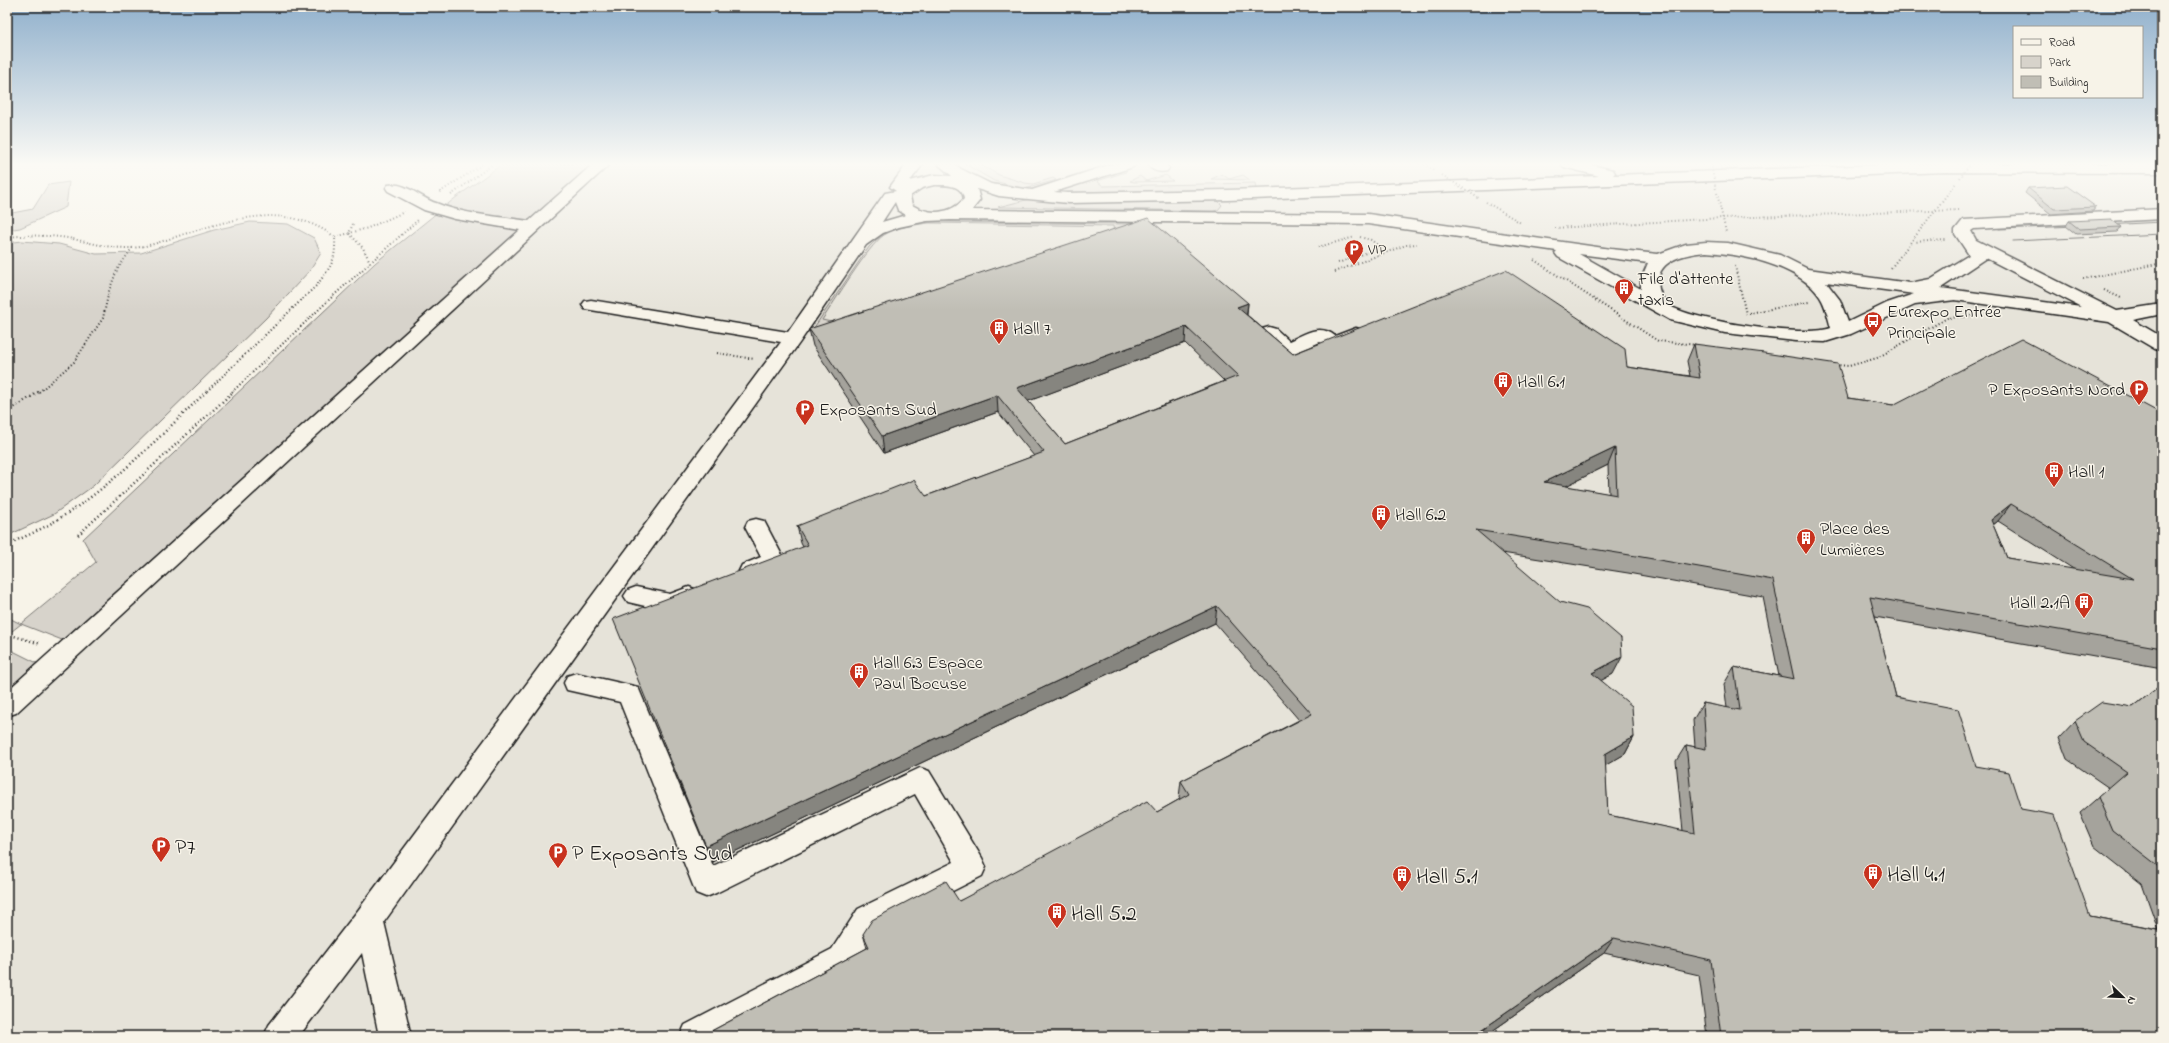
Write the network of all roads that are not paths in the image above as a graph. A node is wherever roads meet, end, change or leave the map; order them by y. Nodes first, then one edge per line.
1 (450, 213) edge
2 (549, 213) edge
3 (884, 213) edge
4 (916, 213) edge
5 (951, 213) edge
6 (989, 213) edge
7 (1230, 213) edge
8 (2162, 214) edge
9 (946, 215) junction
10 (927, 216) junction
11 (1001, 217) junction
12 (1231, 217) junction
13 (533, 227) junction
14 (1971, 244) junction
15 (1547, 246) junction
16 (1661, 259) junction
17 (844, 264) junction
18 (1806, 274) junction
19 (1877, 285) junction
20 (1954, 296) junction
21 (591, 305) dead end
22 (1660, 307) junction
23 (2156, 310) edge
24 (2114, 317) junction
25 (1369, 329) edge
26 (1840, 331) junction
27 (1269, 333) edge
28 (793, 338) junction
29 (2162, 345) edge
30 (756, 527) dead end
31 (730, 579) edge
32 (708, 588) edge
33 (636, 596) dead end
34 (576, 683) dead end
35 (7, 706) edge
36 (369, 919) junction
37 (390, 1034) edge
38 (280, 1036) edge
39 (696, 1036) edge

1 - 13 lane
2 - 13 lane
3 - 17 lane
4 - 10 lane
5 - 9 lane
6 - 11 lane
7 - 12 lane
8 - 14 lane
9 - 10 lane
9 - 11 lane
10 - 17 lane
11 - 12 lane
12 - 15 lane
13 - 35 lane
14 - 19 lane
14 - 24 lane
15 - 16 lane
15 - 22 lane
16 - 18 lane
16 - 22 lane
17 - 28 lane
18 - 19 lane
18 - 26 lane
19 - 20 lane
20 - 24 lane
20 - 26 lane
21 - 28 lane
22 - 26 lane
23 - 24 lane
24 - 29 lane
25 - 27 lane
28 - 36 lane
30 - 31 lane
32 - 33 lane
34 - 39 lane
36 - 37 lane
36 - 38 lane

